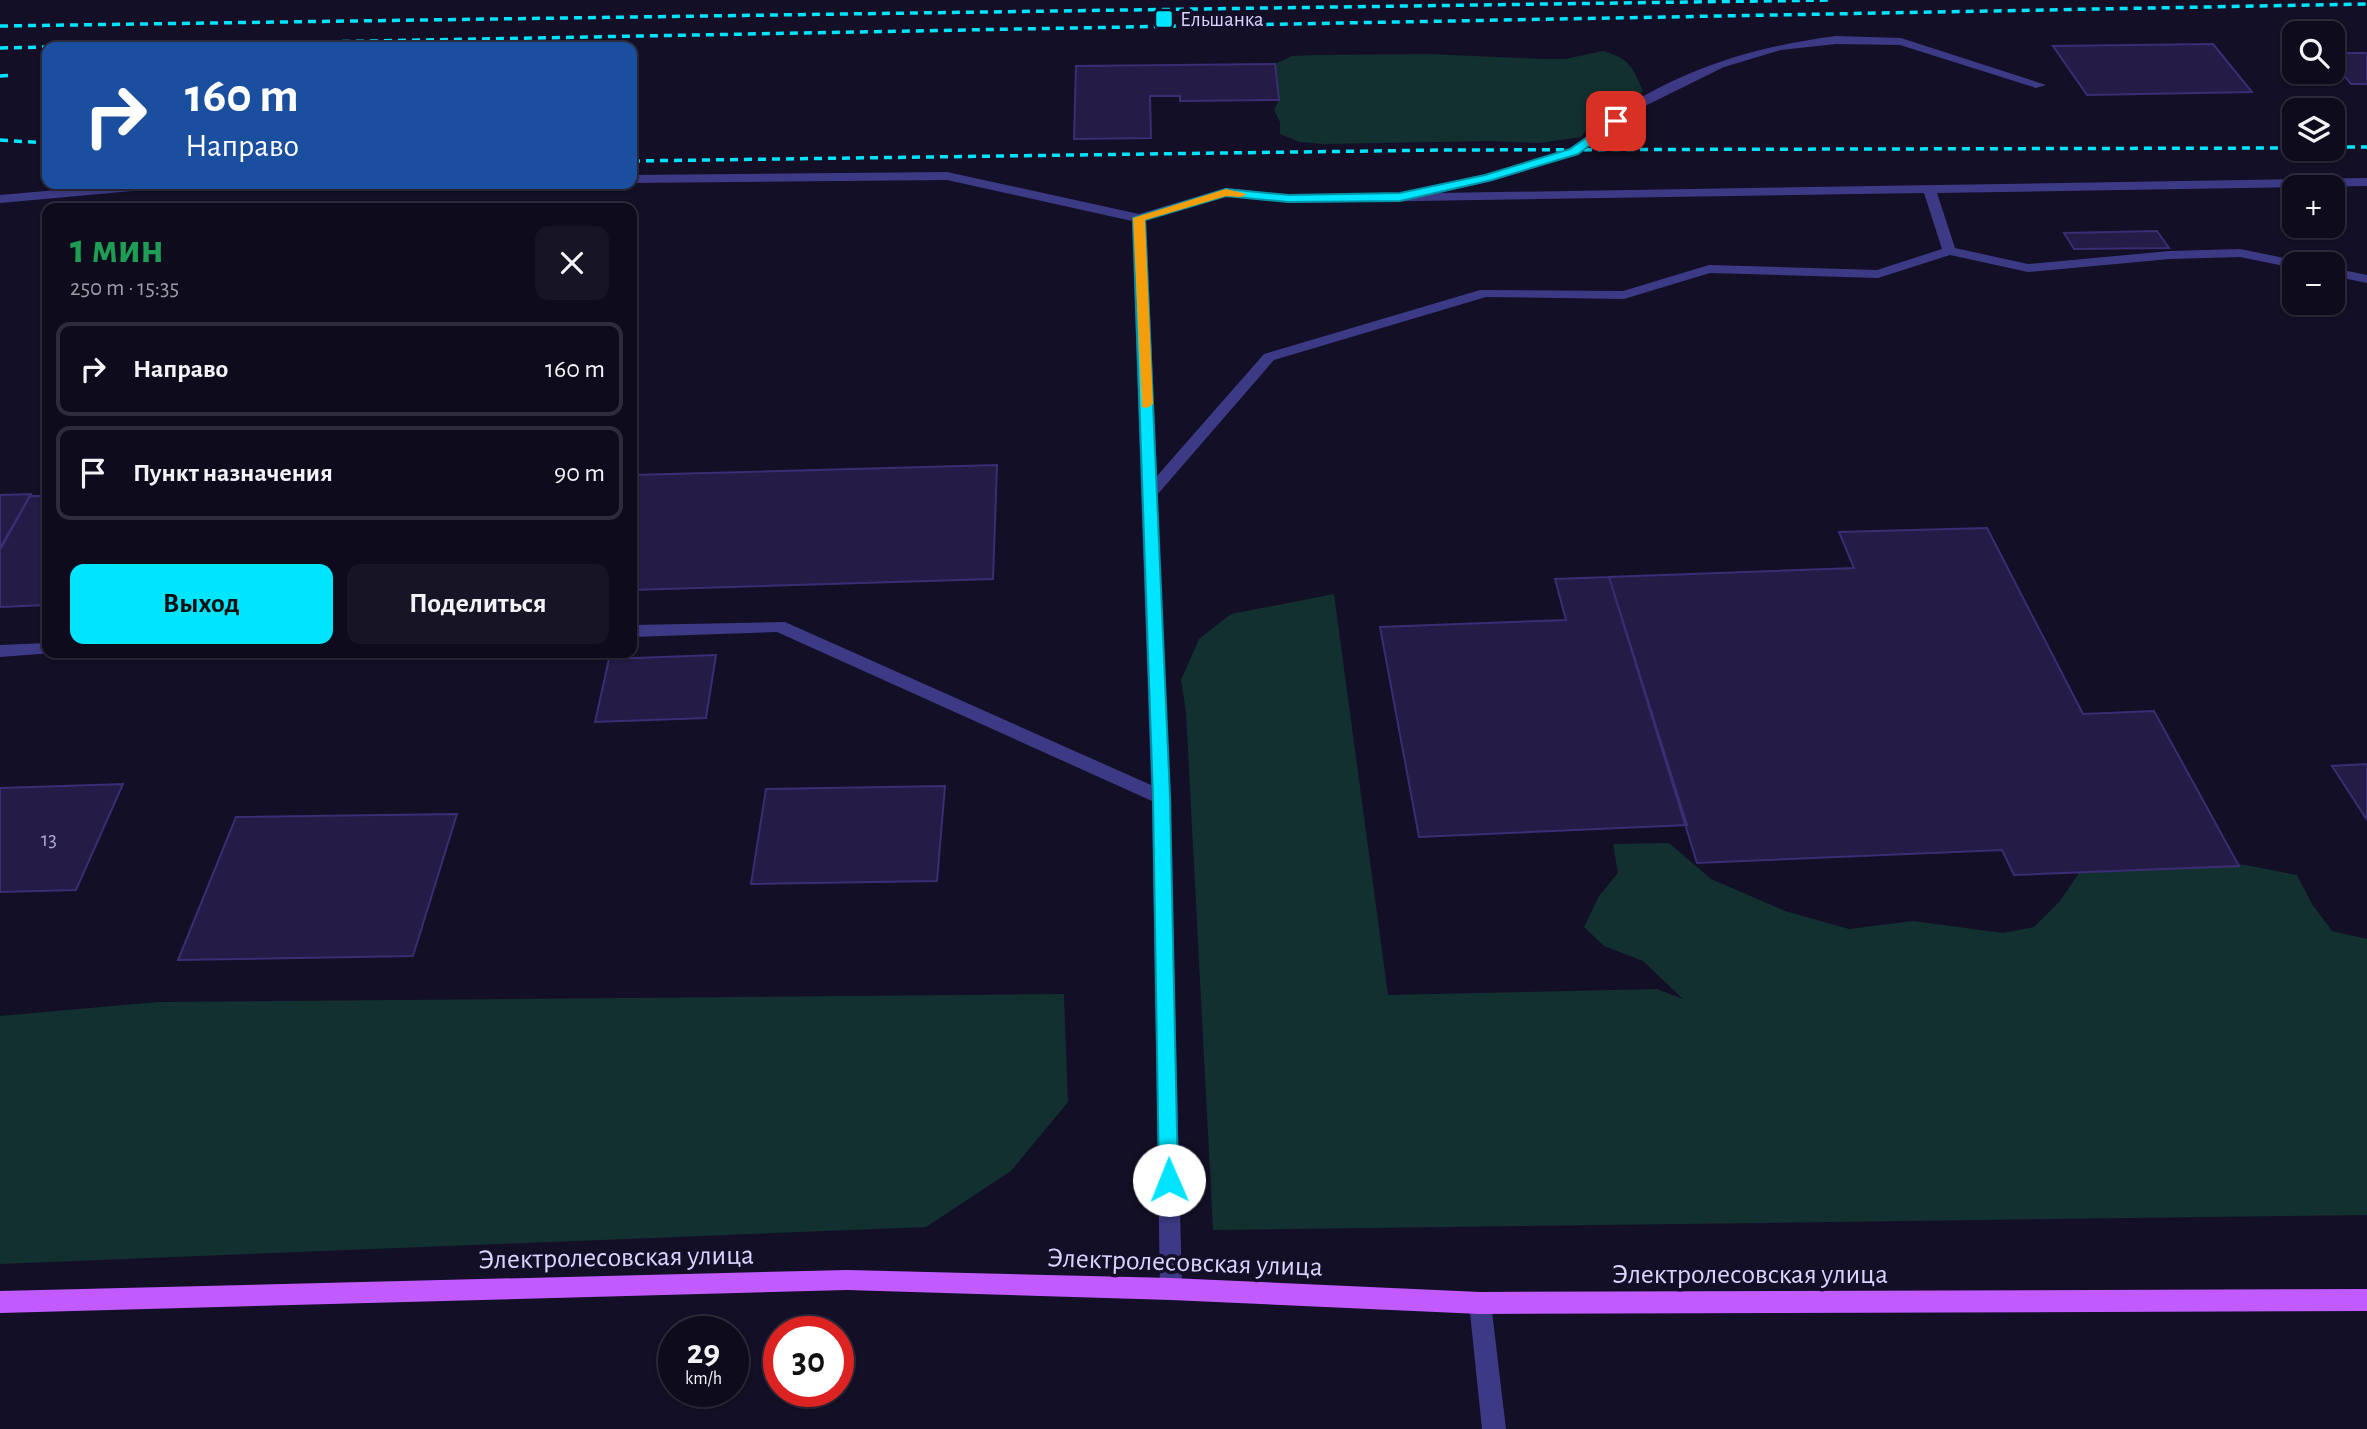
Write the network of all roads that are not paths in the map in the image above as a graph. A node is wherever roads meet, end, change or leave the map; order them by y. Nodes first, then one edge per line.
1 (2039, 85) dead end
2 (637, 179) edge
3 (2367, 183) edge
4 (111, 189) edge
5 (1928, 189) junction
6 (1400, 197) junction
7 (0, 199) edge
8 (1139, 218) junction
9 (1949, 251) junction
10 (2282, 262) edge
11 (2345, 274) edge
12 (2367, 279) edge
13 (1150, 494) junction
14 (637, 631) edge
15 (42, 649) edge
16 (0, 651) edge
17 (1161, 797) junction
18 (1171, 1289) junction
19 (2367, 1300) edge
20 (0, 1302) edge
21 (1480, 1303) junction
22 (1493, 1429) edge

1 - 6 street
2 - 8 street
3 - 5 street
4 - 7 street
5 - 6 street
5 - 9 street
6 - 8 street
8 - 13 street
9 - 10 street
9 - 13 street
11 - 12 street
13 - 17 street
14 - 17 street
15 - 16 street
17 - 18 street
18 - 20 main road, Электролесовская улица
18 - 21 main road, Электролесовская улица
19 - 21 main road, Электролесовская улица
21 - 22 street

